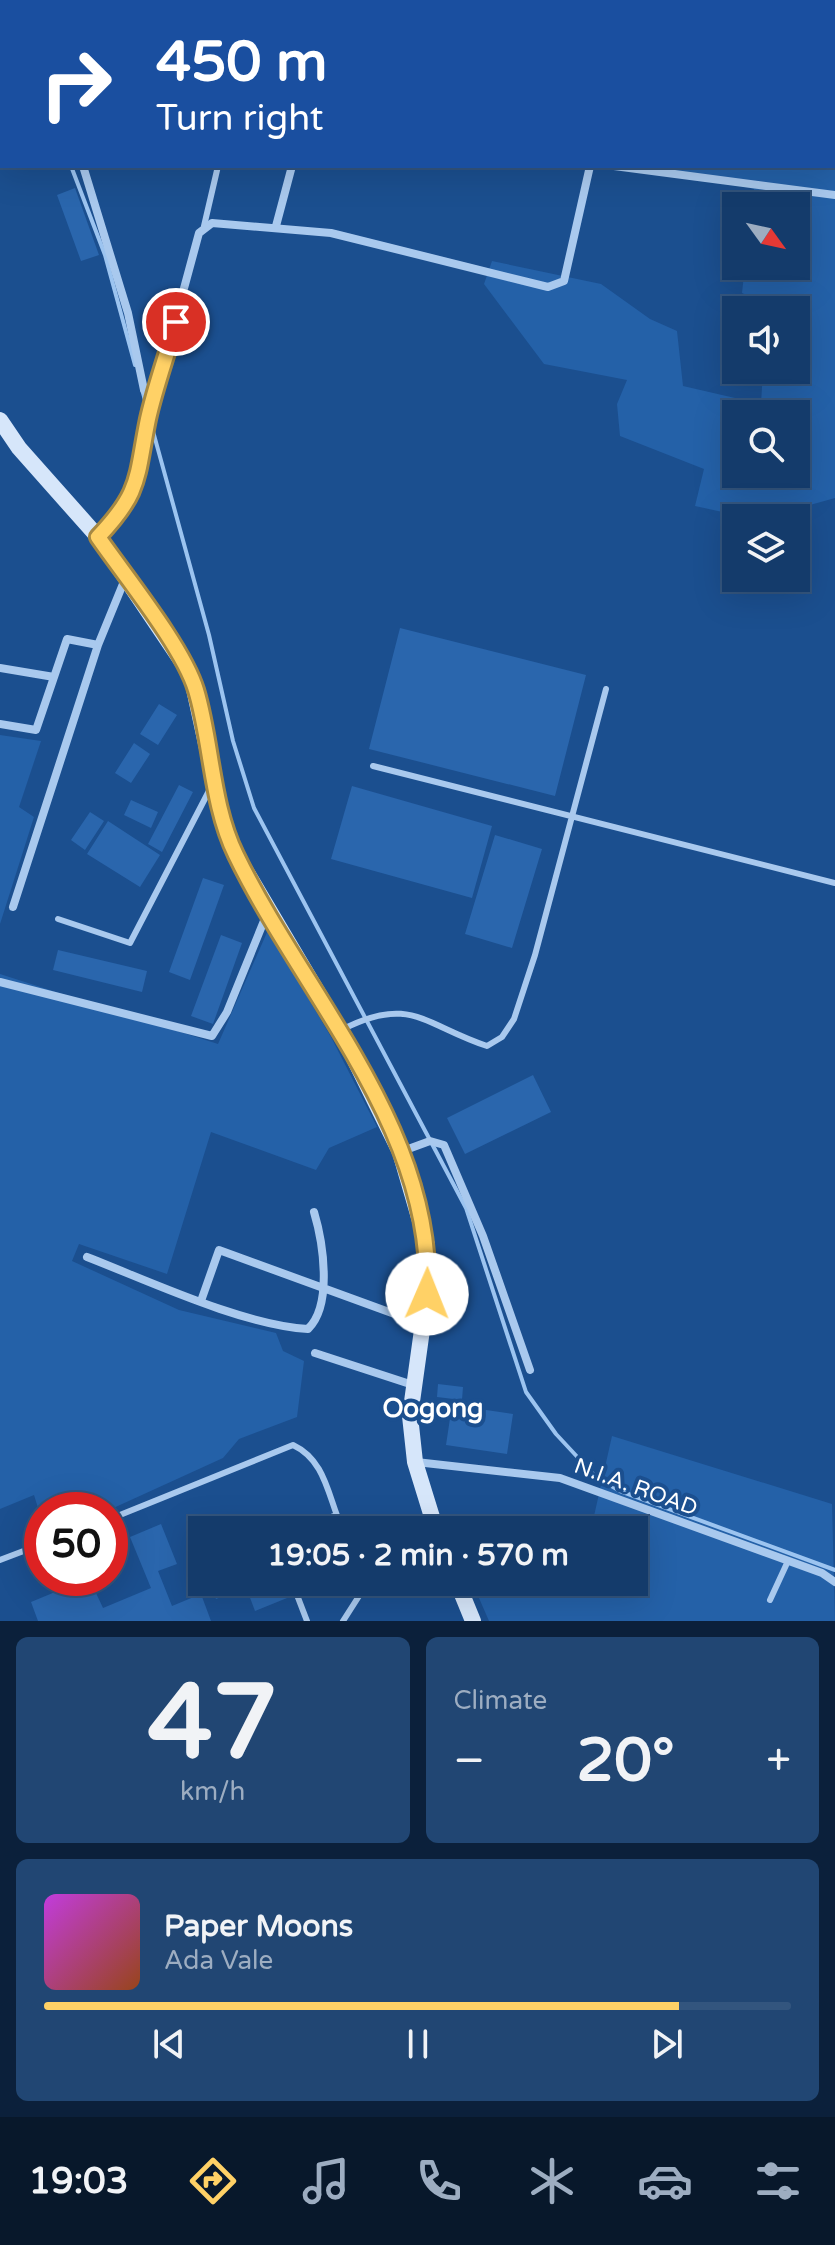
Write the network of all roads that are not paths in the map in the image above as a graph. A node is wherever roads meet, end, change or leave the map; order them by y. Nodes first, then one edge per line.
1 (84, 168) edge
2 (218, 168) edge
3 (291, 168) edge
4 (590, 168) edge
5 (629, 168) edge
6 (835, 195) edge
7 (204, 226) junction
8 (276, 226) junction
9 (153, 402) junction
10 (0, 420) edge
11 (98, 537) junction
12 (126, 578) junction
13 (98, 645) junction
14 (0, 668) edge
15 (54, 677) junction
16 (606, 689) dead end
17 (0, 724) edge
18 (373, 766) dead end
19 (214, 781) junction
20 (572, 817) junction
21 (835, 883) edge
22 (13, 907) dead end
23 (268, 910) junction
24 (58, 919) dead end
25 (0, 982) edge
26 (340, 1030) junction
27 (400, 1152) junction
28 (314, 1212) dead end
29 (87, 1257) dead end
30 (322, 1286) junction
31 (201, 1301) junction
32 (423, 1325) junction
33 (315, 1353) dead end
34 (530, 1370) dead end
35 (413, 1385) junction
36 (415, 1462) junction
37 (128, 1512) edge
38 (336, 1515) edge
39 (432, 1516) edge
40 (24, 1551) edge
41 (0, 1560) edge
42 (788, 1561) junction
43 (835, 1582) edge
44 (297, 1596) edge
45 (359, 1596) edge
46 (463, 1596) edge
47 (770, 1600) dead end
48 (307, 1621) edge
49 (343, 1621) edge
50 (473, 1621) edge

1 - 9 street
2 - 7 lane
3 - 8 street
4 - 8 street
5 - 6 street
7 - 8 street
7 - 9 street
9 - 11 street
10 - 11 main road
11 - 12 main road
12 - 13 street
12 - 19 main road
13 - 15 street
13 - 22 street
14 - 15 street
15 - 17 street
16 - 20 lane
18 - 20 lane
19 - 23 main road
19 - 24 lane
20 - 21 lane
20 - 26 lane
23 - 25 street
23 - 26 main road
26 - 27 main road
27 - 32 main road
27 - 34 street
28 - 30 street
29 - 31 street
30 - 31 street
30 - 31 street
30 - 32 street
32 - 35 main road
33 - 35 street
35 - 36 main road
36 - 39 main road
36 - 42 street, N.I.A. ROAD
37 - 38 lane
40 - 41 lane
42 - 43 street, N.I.A. ROAD
42 - 47 lane
44 - 48 lane
45 - 49 lane
46 - 50 main road

